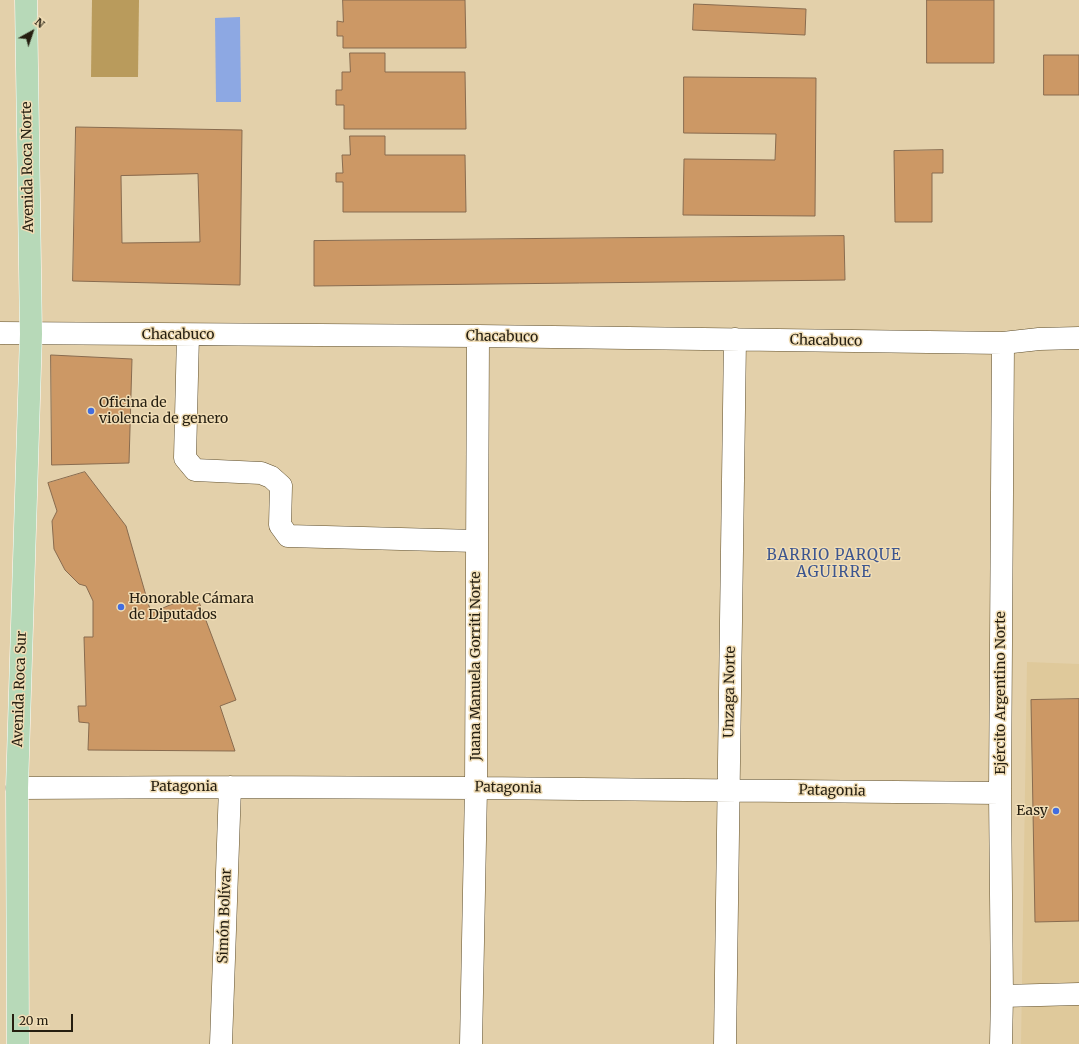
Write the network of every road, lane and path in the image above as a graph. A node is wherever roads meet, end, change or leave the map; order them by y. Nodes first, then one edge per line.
1 (26, 0) edge
2 (0, 333) edge
3 (31, 334) junction
4 (188, 335) junction
5 (478, 336) junction
6 (1079, 338) edge
7 (735, 339) junction
8 (1004, 343) junction
9 (476, 540) junction
10 (230, 787) junction
11 (17, 788) junction
12 (476, 788) junction
13 (728, 790) junction
14 (1000, 792) junction
15 (1079, 994) edge
16 (1002, 996) junction
17 (18, 1044) edge
18 (221, 1044) edge
19 (471, 1044) edge
20 (725, 1044) edge
21 (1001, 1044) edge

1 - 3 main road, Avenida Roca Norte
2 - 3 street, Chacabuco
3 - 4 street, Chacabuco
3 - 11 main road, Avenida Roca Sur
4 - 5 street, Chacabuco
4 - 9 street
5 - 7 street, Chacabuco
5 - 9 street, Juana Manuela Gorriti Norte
6 - 8 street, Chacabuco
7 - 8 street, Chacabuco
7 - 13 street, Unzaga Norte
8 - 14 street, Ejército Argentino Norte
9 - 12 street, Juana Manuela Gorriti Norte
10 - 11 street, Patagonia
10 - 12 street, Patagonia
10 - 18 street, Simón Bolívar
11 - 17 main road, Avenida Roca Sur
12 - 13 street, Patagonia
12 - 19 street, Juana Manuela Gorriti Norte
13 - 14 street, Patagonia
13 - 20 street, Unzaga Norte
14 - 16 street, Ejército Argentino Norte
15 - 16 street
16 - 21 street, Ejército Argentino Norte

